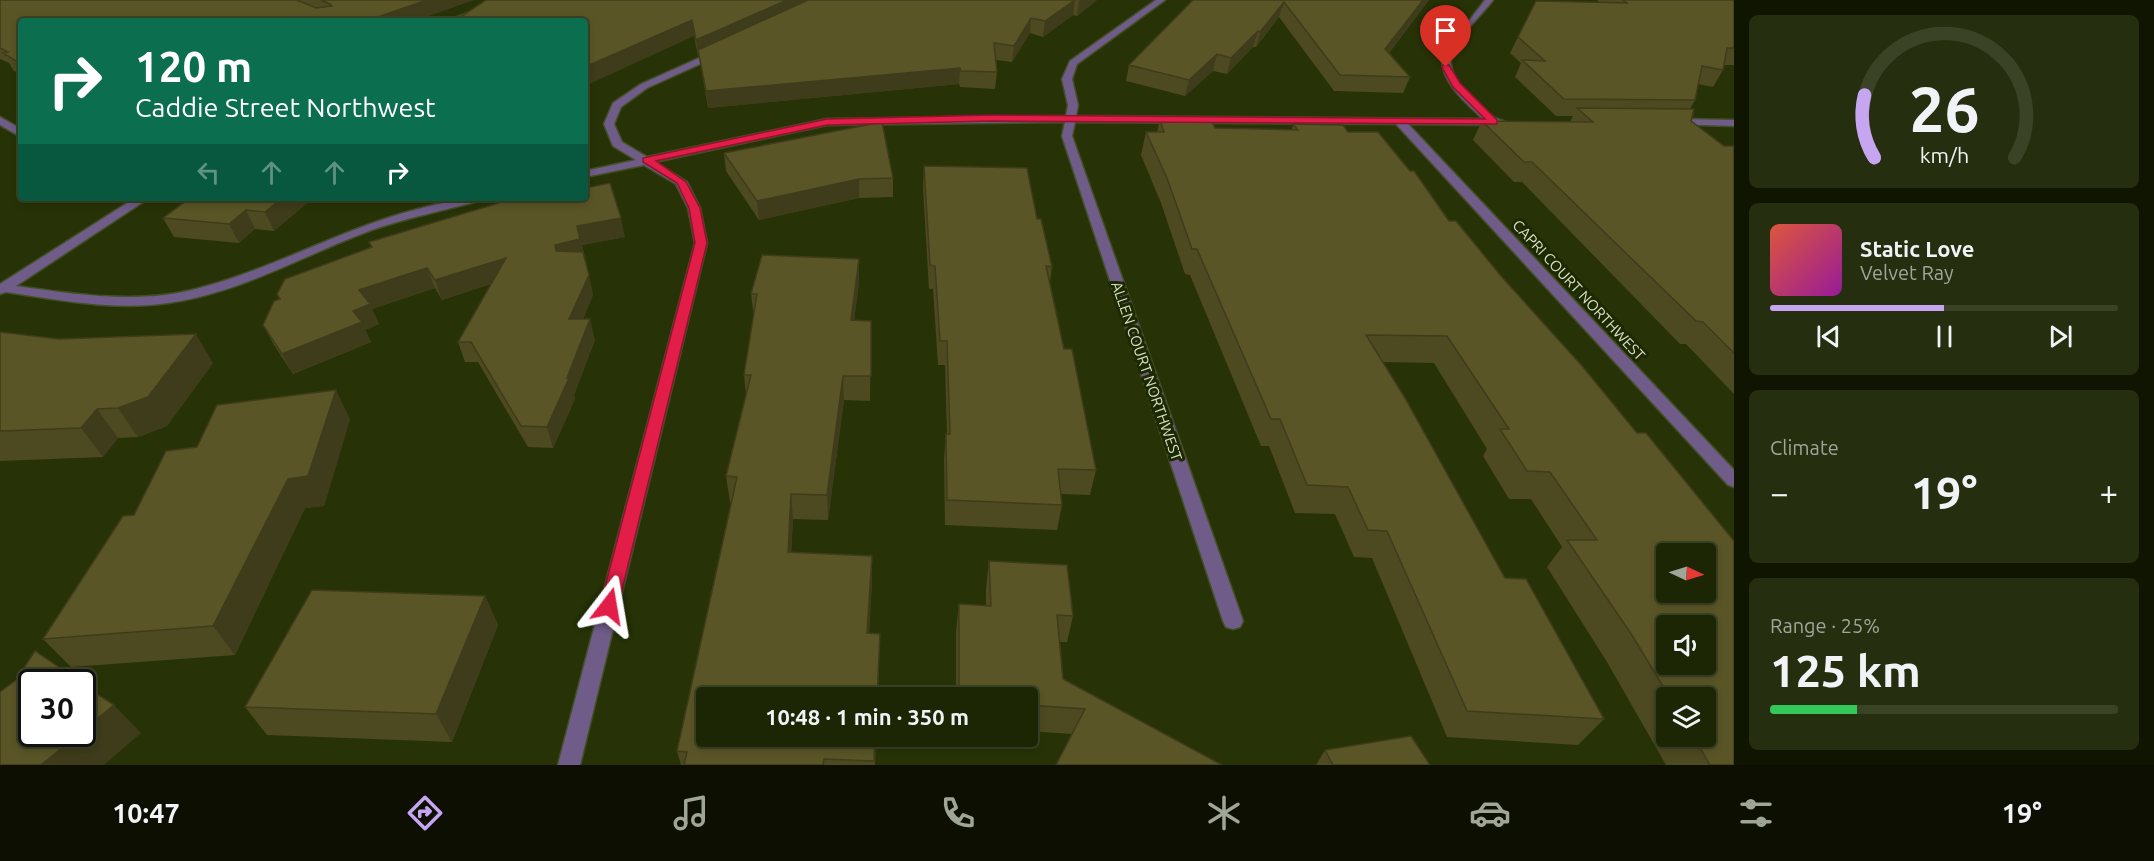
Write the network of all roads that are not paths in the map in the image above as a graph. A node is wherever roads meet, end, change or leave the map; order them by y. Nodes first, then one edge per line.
1 (510, 0) edge
2 (1161, 0) edge
3 (1489, 0) edge
4 (459, 18) edge
5 (728, 48) edge
6 (0, 120) edge
7 (1070, 120) junction
8 (1400, 122) junction
9 (1493, 122) junction
10 (1516, 122) edge
11 (1665, 122) edge
12 (1734, 123) edge
13 (18, 132) edge
14 (647, 160) junction
15 (588, 173) edge
16 (138, 201) edge
17 (466, 201) edge
18 (2, 289) edge
19 (1734, 481) edge
20 (1233, 621) dead end
21 (569, 765) edge

1 - 4 street
2 - 7 street, ALLEN COURT NORTHWEST
3 - 9 street
5 - 14 street
6 - 13 street
7 - 8 street
7 - 14 street
7 - 20 street, ALLEN COURT NORTHWEST
8 - 9 street
8 - 19 street, CAPRI COURT NORTHWEST
9 - 10 street
11 - 12 street
14 - 15 street
14 - 21 street
16 - 18 street
17 - 18 street

